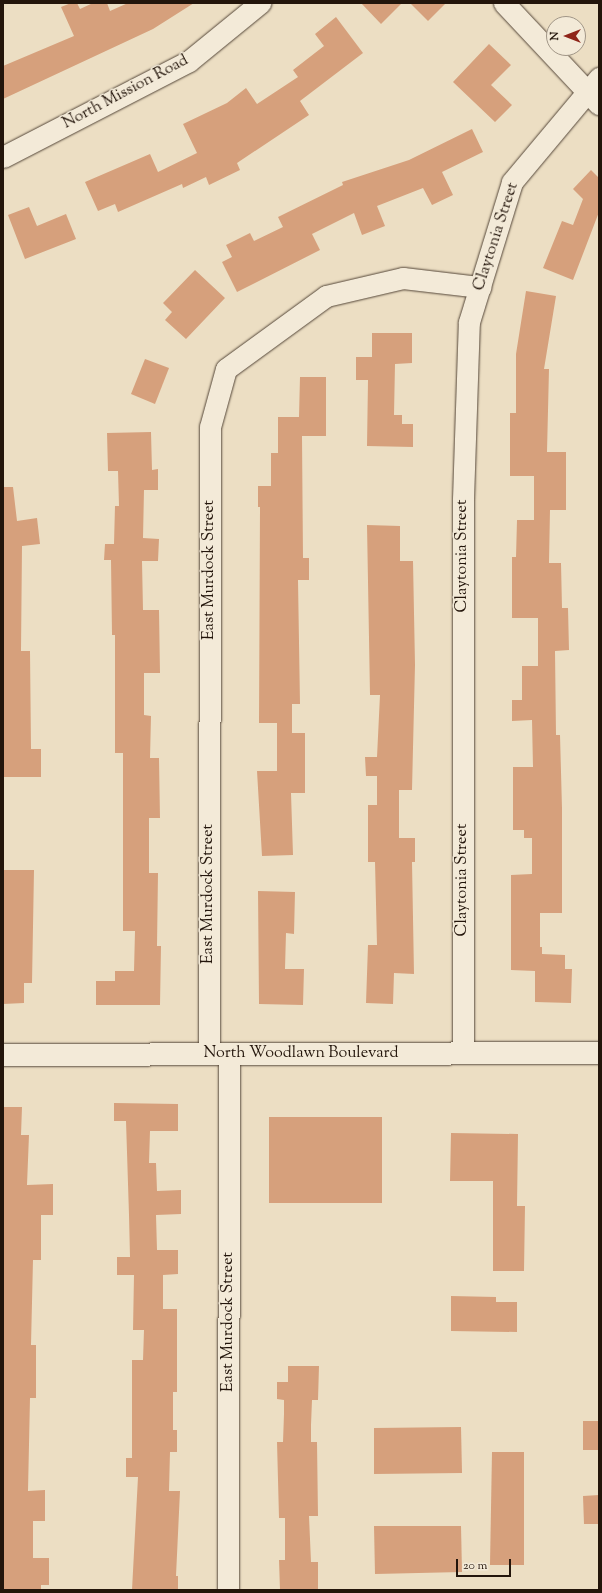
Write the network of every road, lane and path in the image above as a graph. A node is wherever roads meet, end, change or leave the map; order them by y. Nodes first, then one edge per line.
1 (260, 3) edge
2 (504, 3) edge
3 (595, 91) edge
4 (3, 157) edge
5 (480, 287) junction
6 (463, 1053) junction
7 (599, 1053) edge
8 (219, 1054) junction
9 (3, 1055) edge
10 (228, 1590) edge

1 - 4 street, North Mission Road
2 - 3 street
3 - 5 street, Claytonia Street
5 - 6 street, Claytonia Street
5 - 8 street, East Murdock Street
6 - 7 main road, North Woodlawn Boulevard
6 - 8 main road, North Woodlawn Boulevard
8 - 9 main road, North Woodlawn Boulevard
8 - 10 street, East Murdock Street

